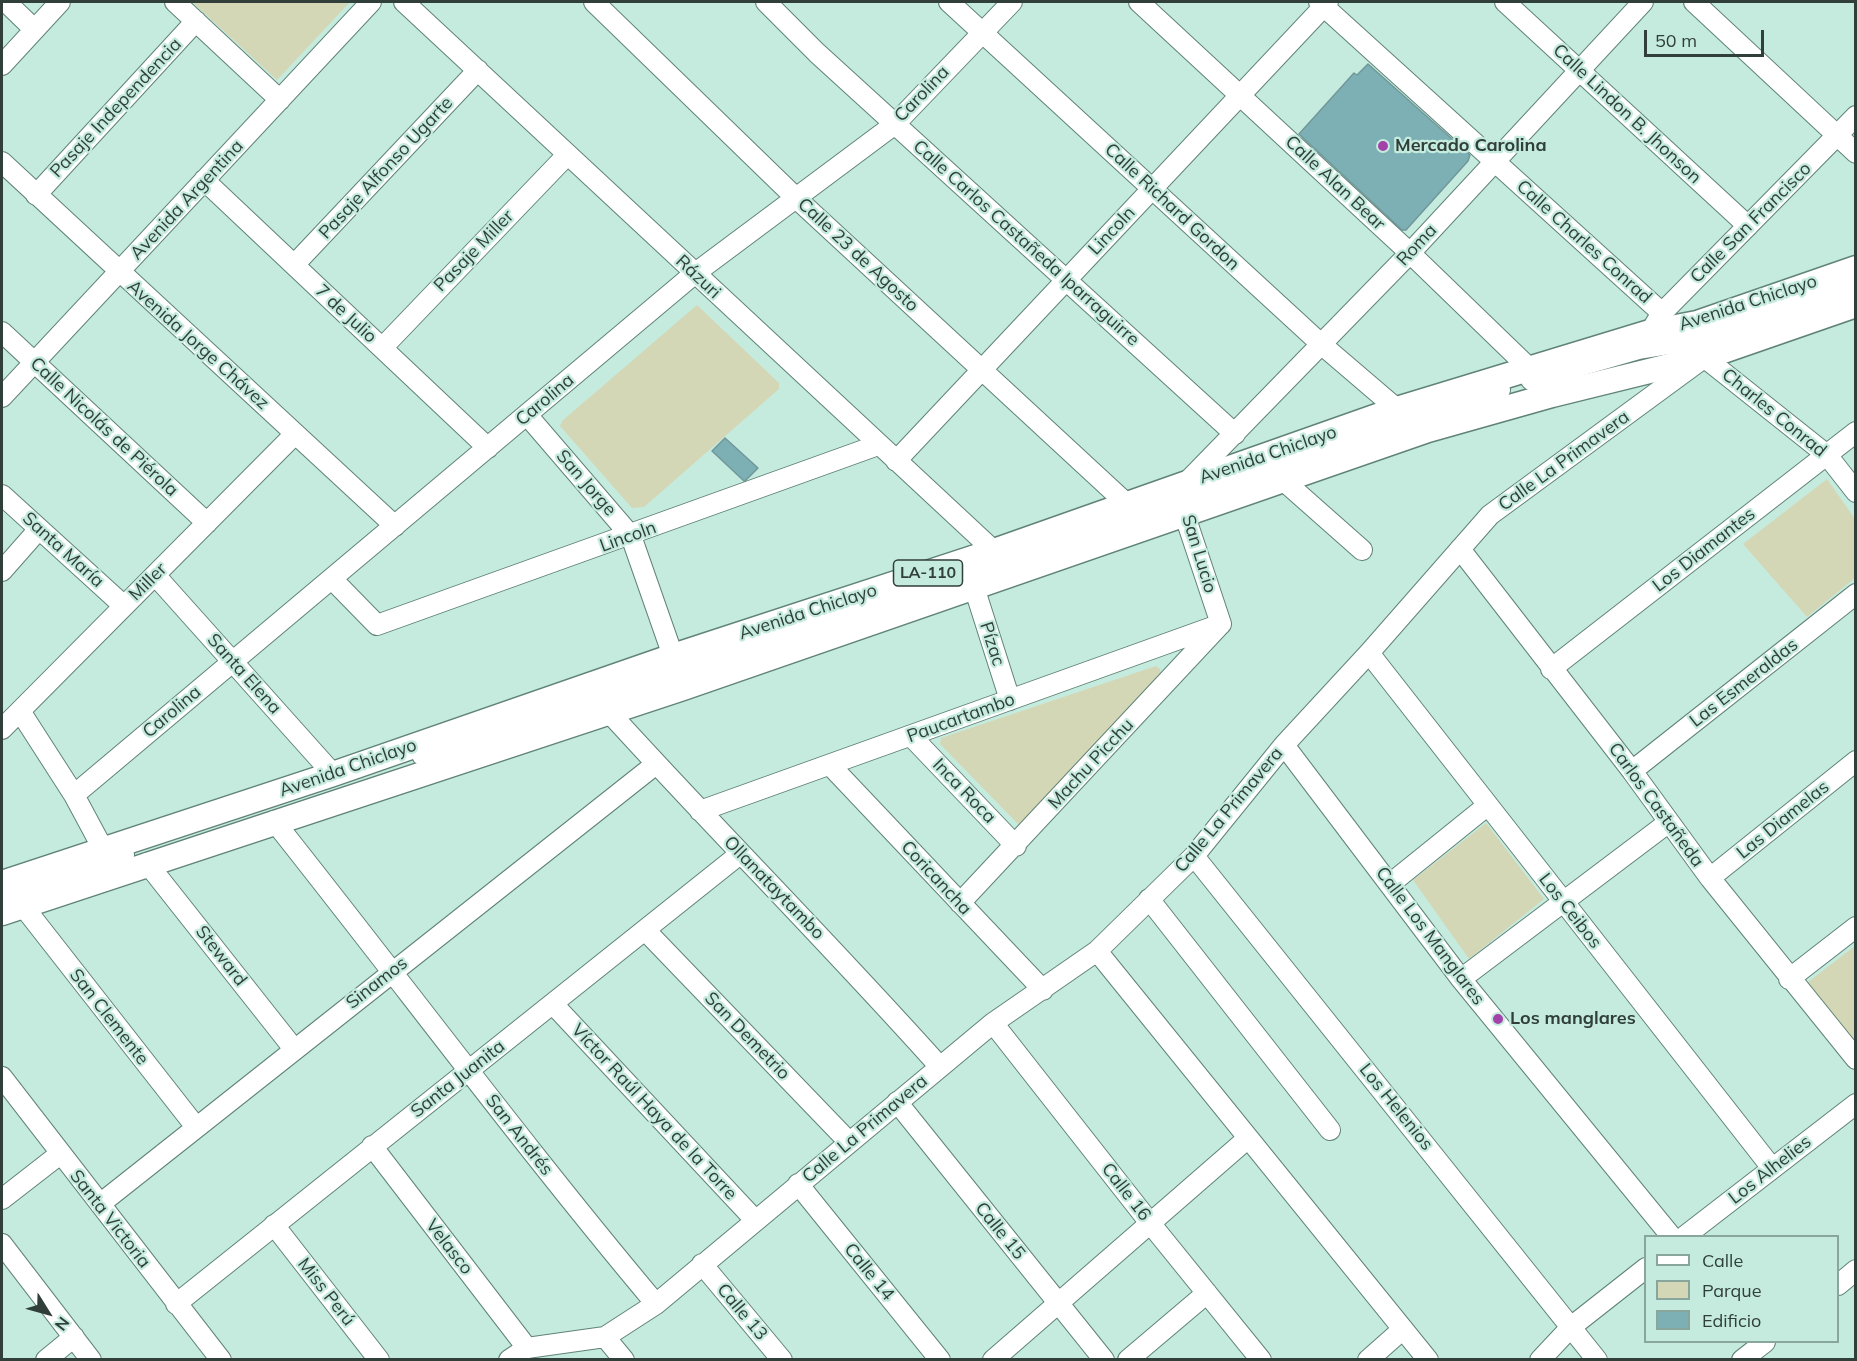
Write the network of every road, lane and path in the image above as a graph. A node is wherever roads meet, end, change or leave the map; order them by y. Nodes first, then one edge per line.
1 (6, 2) edge
2 (60, 2) edge
3 (175, 2) edge
4 (371, 2) edge
5 (404, 2) edge
6 (594, 2) edge
7 (766, 2) edge
8 (949, 2) edge
9 (1012, 2) edge
10 (1139, 2) edge
11 (1505, 2) edge
12 (1643, 2) edge
13 (1694, 2) edge
14 (1324, 3) edge
15 (196, 21) junction
16 (34, 29) junction
17 (982, 33) junction
18 (2, 65) edge
19 (478, 70) junction
20 (1579, 70) junction
21 (1240, 95) junction
22 (280, 100) junction
23 (1856, 116) edge
24 (895, 124) junction
25 (1838, 136) junction
26 (1856, 153) edge
27 (567, 155) junction
28 (1494, 160) junction
29 (2, 162) edge
30 (204, 180) junction
31 (1152, 189) junction
32 (36, 195) junction
33 (796, 198) junction
34 (1748, 226) junction
35 (1410, 253) junction
36 (294, 265) junction
37 (1856, 267) edge
38 (119, 273) junction
39 (694, 274) junction
40 (1068, 279) junction
41 (1856, 286) edge
42 (1856, 305) edge
43 (1656, 323) junction
44 (2, 332) edge
45 (1686, 343) junction
46 (1321, 344) junction
47 (382, 348) junction
48 (1706, 357) junction
49 (34, 363) junction
50 (1529, 368) junction
51 (982, 369) junction
52 (2, 398) edge
53 (1397, 409) junction
54 (527, 415) junction
55 (1856, 432) edge
56 (295, 434) junction
57 (1235, 434) junction
58 (878, 445) junction
59 (488, 447) junction
60 (1827, 455) junction
61 (896, 461) junction
62 (1284, 481) junction
63 (1856, 492) edge
64 (2, 495) edge
65 (1185, 500) junction
66 (1127, 504) junction
67 (207, 523) junction
68 (395, 526) junction
69 (39, 529) junction
70 (631, 536) junction
71 (1460, 549) junction
72 (1362, 550) dead end
73 (994, 551) junction
74 (2, 571) edge
75 (155, 575) junction
76 (332, 579) junction
77 (974, 587) junction
78 (1856, 594) edge
79 (124, 606) junction
80 (1221, 624) junction
81 (1369, 653) junction
82 (673, 656) junction
83 (233, 661) junction
84 (1551, 669) junction
85 (1011, 700) junction
86 (20, 711) junction
87 (608, 711) junction
88 (2, 729) edge
89 (912, 736) junction
90 (1284, 745) junction
91 (1856, 761) edge
92 (656, 764) junction
93 (830, 765) junction
94 (1632, 771) junction
95 (333, 774) junction
96 (74, 795) junction
97 (1488, 805) junction
98 (700, 811) junction
99 (274, 821) junction
100 (1669, 822) junction
101 (1016, 846) junction
102 (103, 849) junction
103 (740, 854) junction
104 (1194, 856) junction
105 (147, 863) junction
106 (1710, 878) junction
107 (2, 883) edge
108 (1390, 884) junction
109 (1149, 898) junction
110 (1563, 902) junction
111 (960, 903) junction
112 (9, 906) edge
113 (1856, 927) edge
114 (645, 930) junction
115 (1097, 951) junction
116 (393, 970) junction
117 (1461, 979) junction
118 (1789, 979) junction
119 (1043, 990) junction
120 (553, 1004) junction
121 (993, 1023) junction
122 (294, 1049) junction
123 (1856, 1059) edge
124 (940, 1067) junction
125 (470, 1071) junction
126 (2, 1077) edge
127 (897, 1102) junction
128 (1856, 1104) edge
129 (196, 1127) junction
130 (1330, 1130) dead end
131 (1247, 1139) junction
132 (849, 1142) junction
133 (372, 1146) junction
134 (60, 1154) junction
135 (1772, 1168) junction
136 (798, 1184) junction
137 (2, 1199) edge
138 (100, 1204) junction
139 (755, 1220) junction
140 (1150, 1223) junction
141 (274, 1225) junction
142 (1670, 1235) edge
143 (1686, 1235) edge
144 (4, 1252) edge
145 (702, 1264) junction
146 (1644, 1270) edge
147 (1856, 1270) edge
148 (1839, 1284) edge
149 (1206, 1293) junction
150 (1058, 1303) junction
151 (176, 1304) junction
152 (656, 1304) junction
153 (1571, 1327) junction
154 (1403, 1329) junction
155 (74, 1337) junction
156 (605, 1337) junction
157 (1762, 1343) edge
158 (527, 1348) junction
159 (46, 1359) edge
160 (91, 1359) edge
161 (221, 1359) edge
162 (379, 1359) edge
163 (509, 1359) edge
164 (624, 1359) edge
165 (782, 1359) edge
166 (940, 1359) edge
167 (993, 1359) edge
168 (1104, 1359) edge
169 (1128, 1359) edge
170 (1261, 1359) edge
171 (1368, 1359) edge
172 (1428, 1359) edge
173 (1540, 1359) edge
174 (1597, 1359) edge
175 (1742, 1359) edge

1 - 16 street
2 - 16 street
3 - 15 street
4 - 22 street, Avenida Argentina
5 - 19 street, Rázuri
6 - 33 street, Calle 23 de Agosto
7 - 24 street, Calle Carlos Castañeda Iparraguirre
8 - 17 street, Calle Richard Gordon
9 - 17 street, Carolina
10 - 21 street, Calle Alan Bear
11 - 20 street, Calle Lindon B. Jhonson
12 - 20 street, Roma
13 - 25 street
14 - 21 street, Lincoln
14 - 28 street, Calle Charles Conrad
15 - 22 street
15 - 32 street, Pasaje Independencia
16 - 18 street
17 - 24 street, Carolina
17 - 31 street, Calle Richard Gordon
19 - 27 street, Rázuri
19 - 36 street, Pasaje Alfonso Ugarte
20 - 28 street, Roma
20 - 34 street, Calle Lindon B. Jhonson
21 - 31 street, Lincoln
21 - 35 street, Calle Alan Bear
22 - 30 street, Avenida Argentina
23 - 25 street, Calle San Francisco
24 - 33 street, Carolina
24 - 40 street, Calle Carlos Castañeda Iparraguirre
25 - 26 street
25 - 34 street, Calle San Francisco
27 - 39 street, Rázuri
27 - 47 street, Pasaje Miller
28 - 35 street, Roma
28 - 43 street, Calle Charles Conrad
29 - 32 street, Avenida Jorge Chávez
30 - 36 street, 7 de Julio
30 - 38 street, Avenida Argentina
31 - 40 street, Lincoln
31 - 46 street, Calle Richard Gordon
32 - 38 street, Avenida Jorge Chávez
33 - 39 street, Carolina
33 - 51 street, Calle 23 de Agosto
34 - 43 street, Calle San Francisco
35 - 46 street, Roma
35 - 50 street, Calle Alan Bear
36 - 47 street, 7 de Julio
37 - 43 main road, Avenida Chiclayo / LA-110
38 - 49 street, Avenida Argentina
38 - 56 street, Avenida Jorge Chávez
39 - 54 street, Carolina
39 - 58 street, Rázuri
40 - 51 street, Lincoln
40 - 57 street, Calle Carlos Castañeda Iparraguirre
41 - 45 street, Avenida Chiclayo
42 - 48 main road, Avenida Chiclayo / LA-110
43 - 50 main road, Avenida Chiclayo / LA-110
44 - 49 street, Calle Nicolás de Piérola
45 - 48 street, Charles Conrad
45 - 65 street, Avenida Chiclayo
46 - 53 street, Calle Richard Gordon
46 - 57 street, Roma
47 - 59 street, 7 de Julio
48 - 60 street, Charles Conrad
48 - 62 main road, Avenida Chiclayo / LA-110
48 - 71 street, Calle La Primavera
49 - 52 street, Avenida Argentina
49 - 67 street, Calle Nicolás de Piérola
50 - 53 main road, Avenida Chiclayo / LA-110
51 - 61 street, Lincoln
51 - 66 street, Calle 23 de Agosto
53 - 65 main road, Avenida Chiclayo / LA-110
54 - 59 street, Carolina
54 - 70 street, San Jorge
55 - 60 street, Los Diamantes
56 - 67 street, Miller
56 - 68 street, Avenida Jorge Chávez
57 - 65 street, Roma
58 - 61 street, Rázuri
58 - 70 street, Lincoln
59 - 68 street, Carolina
60 - 63 street, Charles Conrad
60 - 84 street, Los Diamantes
61 - 73 street, Rázuri
62 - 65 main road, Avenida Chiclayo / LA-110
62 - 72 street
64 - 69 street, Santa María
65 - 66 main road, Avenida Chiclayo / LA-110
65 - 77 main road, Avenida Chiclayo / LA-110
65 - 80 street, San Lucio
65 - 112 street, Avenida Chiclayo
66 - 73 main road, Avenida Chiclayo / LA-110
67 - 75 street, Miller
68 - 76 street, Carolina
69 - 74 street
69 - 79 street, Santa María
70 - 76 street, Lincoln
70 - 82 street, San Jorge
71 - 81 street, Calle La Primavera
71 - 84 street, Carlos Castañeda
73 - 82 main road, Avenida Chiclayo / LA-110
75 - 79 street, Miller
75 - 83 street, Santa Elena
76 - 83 street, Carolina
77 - 85 street, Pízac
77 - 87 main road, Avenida Chiclayo / LA-110
78 - 94 street, Las Esmeraldas
79 - 86 street, Miller
80 - 85 street, Paucartambo
80 - 101 street, Machu Picchu
81 - 90 street, Calle La Primavera
81 - 97 street, Los Ceibos
82 - 95 main road, Avenida Chiclayo / LA-110
83 - 95 street, Santa Elena
83 - 96 street, Carolina
84 - 94 street, Carlos Castañeda
85 - 89 street, Paucartambo
86 - 88 street, Miller
86 - 96 street
87 - 92 street, Ollanataytambo
87 - 99 main road, Avenida Chiclayo / LA-110
89 - 93 street, Paucartambo
89 - 101 street, Inca Roca
90 - 104 street, Calle La Primavera
90 - 108 street, Calle Los Manglares
91 - 106 street, Las Diamelas
92 - 98 street, Ollanataytambo
92 - 116 street, Sinamos
93 - 98 street, Paucartambo
93 - 111 street, Coricancha
94 - 100 street, Carlos Castañeda
95 - 102 main road, Avenida Chiclayo / LA-110
96 - 102 street
97 - 108 street
97 - 110 street, Los Ceibos
98 - 103 street, Ollanataytambo
99 - 105 main road, Avenida Chiclayo / LA-110
99 - 116 street, San Andrés
100 - 106 street, Carlos Castañeda
100 - 110 street
101 - 111 street, Machu Picchu
102 - 107 main road, Avenida Chiclayo / LA-110
103 - 114 street, Santa Juanita
103 - 124 street, Ollanataytambo
104 - 109 street, Calle La Primavera
104 - 153 street, Los Helenios
105 - 112 main road, Avenida Chiclayo / LA-110
105 - 122 street, Steward
106 - 118 street, Carlos Castañeda
108 - 117 street, Calle Los Manglares
109 - 115 street, Calle La Primavera
109 - 130 street
110 - 117 street
110 - 135 street, Los Ceibos
111 - 119 street, Coricancha
112 - 129 street, San Clemente
113 - 118 street
114 - 120 street, Santa Juanita
114 - 132 street, San Demetrio
115 - 119 street, Calle La Primavera
115 - 131 street
116 - 122 street, Sinamos
116 - 125 street, San Andrés
117 - 142 street, Calle Los Manglares
118 - 123 street, Carlos Castañeda
119 - 121 street, Calle La Primavera
120 - 125 street, Santa Juanita
120 - 139 street, Víctor Raúl Haya de la Torre
121 - 124 street, Calle La Primavera
121 - 140 street, Calle 16
122 - 129 street, Sinamos
124 - 127 street, Calle La Primavera
125 - 133 street, Santa Juanita
125 - 152 street, San Andrés
126 - 134 street, Santa Victoria
127 - 132 street, Calle La Primavera
127 - 150 street, Calle 15
128 - 135 street, Los Alhelies
129 - 138 street, Sinamos
131 - 140 street
131 - 154 street
132 - 136 street, Calle La Primavera
133 - 141 street, Santa Juanita
133 - 158 street, Velasco
134 - 137 street
134 - 138 street, Santa Victoria
135 - 143 street, Los Alhelies
136 - 139 street, Calle La Primavera
136 - 166 street, Calle 14
138 - 151 street, Santa Victoria
139 - 145 street, Calle La Primavera
140 - 149 street, Calle 16
140 - 150 street
141 - 151 street, Santa Juanita
141 - 162 street, Miss Perú
144 - 155 street
145 - 152 street, Calle La Primavera
145 - 165 street, Calle 13
146 - 153 street
147 - 148 street
149 - 169 street
149 - 170 street, Calle 16
150 - 167 street
150 - 168 street, Calle 15
151 - 161 street, Santa Victoria
152 - 156 street, Calle La Primavera
153 - 173 street
153 - 174 street, Los Helenios
154 - 171 street
154 - 172 street
155 - 159 street
155 - 160 street
156 - 158 street
156 - 164 street
157 - 175 street
158 - 163 street

